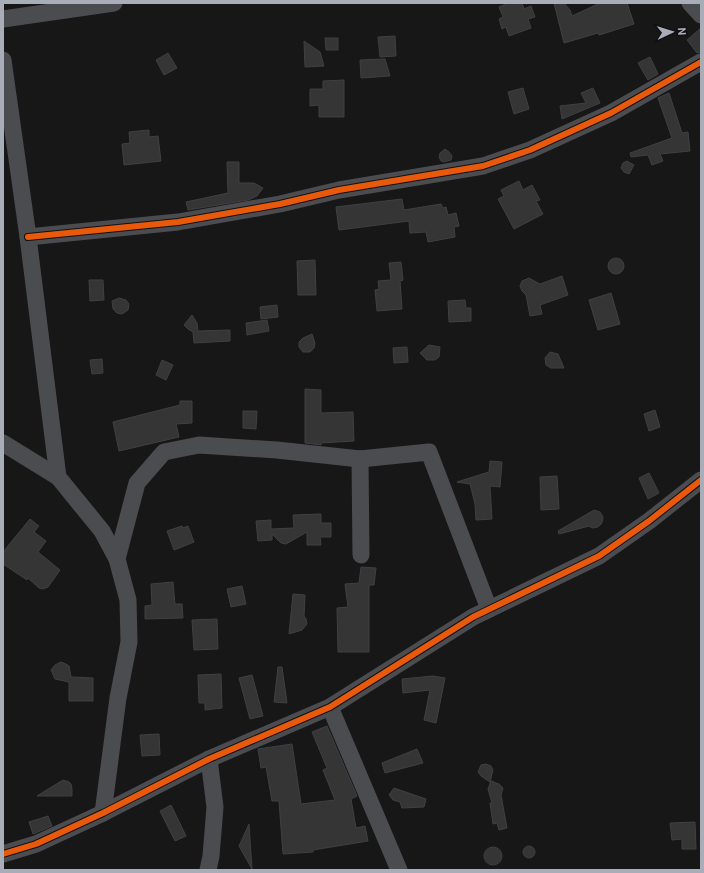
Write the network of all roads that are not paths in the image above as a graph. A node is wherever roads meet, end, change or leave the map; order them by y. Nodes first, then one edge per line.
1 (114, 3) edge
2 (690, 3) edge
3 (701, 15) edge
4 (3, 19) edge
5 (3, 60) edge
6 (701, 62) edge
7 (28, 237) junction
8 (3, 442) edge
9 (360, 459) junction
10 (58, 477) junction
11 (701, 480) edge
12 (361, 555) dead end
13 (117, 559) junction
14 (489, 609) junction
15 (330, 707) junction
16 (209, 759) junction
17 (103, 813) junction
18 (3, 854) edge
19 (208, 870) edge
20 (399, 870) edge

1 - 4 street
2 - 3 street
5 - 7 street
6 - 7 street
7 - 10 street
8 - 10 street
9 - 12 street
9 - 13 street
9 - 14 street
10 - 13 street
11 - 14 street
13 - 17 street
14 - 15 street
15 - 16 street
15 - 20 street
16 - 17 street
16 - 19 street
17 - 18 street

